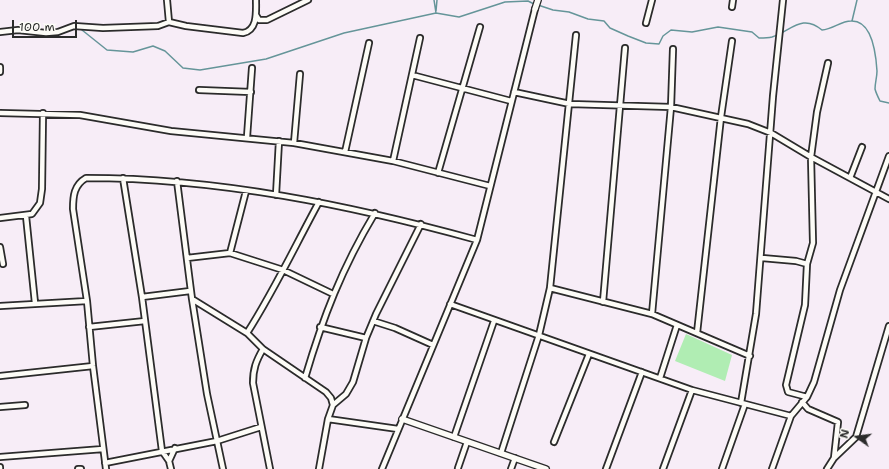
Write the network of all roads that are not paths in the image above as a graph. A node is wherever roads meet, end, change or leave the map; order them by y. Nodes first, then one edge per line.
1 (167, 0) edge
2 (256, 0) edge
3 (308, 0) edge
4 (652, 0) edge
5 (733, 0) edge
6 (783, 0) edge
7 (537, 1) edge
8 (732, 7) dead end
9 (535, 9) joint
10 (256, 14) junction
11 (169, 22) junction
12 (646, 23) dead end
13 (480, 27) dead end
14 (0, 32) edge
15 (576, 35) dead end
16 (420, 38) dead end
17 (732, 41) dead end
18 (369, 43) dead end
19 (625, 48) dead end
20 (673, 49) dead end
21 (828, 63) dead end
22 (0, 67) edge
23 (252, 68) dead end
24 (0, 72) edge
25 (300, 74) dead end
26 (412, 75) junction
27 (464, 88) junction
28 (199, 90) dead end
29 (251, 92) junction
30 (514, 92) junction
31 (511, 101) junction
32 (570, 104) junction
33 (620, 104) junction
34 (671, 107) junction
35 (0, 113) edge
36 (43, 113) junction
37 (721, 118) junction
38 (771, 133) junction
39 (246, 137) junction
40 (279, 141) junction
41 (294, 142) junction
42 (862, 147) dead end
43 (345, 152) junction
44 (889, 156) edge
45 (812, 157) junction
46 (393, 161) junction
47 (438, 173) junction
48 (123, 178) junction
49 (850, 178) junction
50 (177, 181) junction
51 (490, 186) junction
52 (246, 191) junction
53 (875, 192) junction
54 (276, 195) junction
55 (889, 199) edge
56 (319, 202) junction
57 (375, 213) junction
58 (26, 216) junction
59 (0, 218) edge
60 (421, 224) junction
61 (477, 240) junction
62 (0, 247) edge
63 (230, 253) junction
64 (187, 258) junction
65 (762, 258) junction
66 (3, 264) dead end
67 (807, 264) junction
68 (283, 270) junction
69 (550, 288) junction
70 (190, 290) junction
71 (333, 294) junction
72 (142, 297) junction
73 (192, 299) junction
74 (87, 301) junction
75 (603, 302) junction
76 (35, 303) junction
77 (450, 304) junction
78 (0, 306) edge
79 (652, 314) junction
80 (145, 321) junction
81 (373, 321) junction
82 (494, 321) junction
83 (677, 325) junction
84 (889, 326) edge
85 (89, 327) junction
86 (320, 327) junction
87 (247, 333) junction
88 (697, 333) junction
89 (539, 334) junction
90 (366, 338) junction
91 (432, 345) junction
92 (263, 349) junction
93 (589, 354) junction
94 (750, 356) junction
95 (93, 366) junction
96 (642, 372) junction
97 (0, 376) edge
98 (305, 378) junction
99 (660, 378) junction
100 (692, 390) junction
101 (807, 397) junction
102 (802, 402) junction
103 (743, 403) junction
104 (25, 405) dead end
105 (333, 405) junction
106 (0, 407) edge
107 (791, 416) junction
108 (328, 419) junction
109 (402, 419) junction
110 (261, 427) junction
111 (398, 428) junction
112 (454, 437) junction
113 (217, 441) junction
114 (467, 442) junction
115 (554, 442) dead end
116 (175, 448) junction
117 (103, 449) junction
118 (162, 451) junction
119 (501, 453) junction
120 (0, 457) edge
121 (515, 458) junction
122 (834, 458) junction
123 (169, 461) junction
124 (105, 463) junction
125 (458, 468) edge
126 (78, 469) edge
127 (81, 469) edge
128 (106, 469) edge
129 (171, 469) edge
130 (224, 469) edge
131 (270, 469) edge
132 (319, 469) edge
133 (382, 469) edge
134 (511, 469) edge
135 (546, 469) edge
136 (606, 469) edge
137 (663, 469) edge
138 (722, 469) edge
139 (772, 469) edge
140 (827, 469) edge

1 - 11 street
2 - 10 street
3 - 10 street
4 - 12 street
5 - 8 street
6 - 38 street
7 - 9 street
9 - 30 street
10 - 11 street
11 - 14 street
13 - 27 street
15 - 32 street
16 - 26 street
17 - 37 street
18 - 43 street
19 - 33 street
20 - 34 street
21 - 45 street
22 - 24 street
23 - 29 street
25 - 41 street
26 - 27 street
26 - 46 street
27 - 31 street
27 - 47 street
28 - 29 street
29 - 39 street
30 - 31 street
30 - 32 street
31 - 51 street
32 - 33 street
32 - 69 street
33 - 34 street
33 - 75 street
34 - 37 street
34 - 79 street
35 - 36 street
36 - 39 street
36 - 58 street
37 - 38 street
37 - 88 street
38 - 45 street
38 - 65 street
39 - 40 street
40 - 41 street
40 - 54 street
41 - 43 street
42 - 49 street
43 - 46 street
44 - 53 street
45 - 49 street
45 - 67 street
46 - 47 street
47 - 51 street
48 - 50 street
48 - 72 street
48 - 74 street
49 - 53 street
50 - 52 street
50 - 64 street
51 - 61 street
52 - 54 street
52 - 63 street
53 - 55 street
53 - 101 street
54 - 56 street
56 - 57 street
56 - 68 street
57 - 60 street
57 - 71 street
58 - 59 street
58 - 76 street
60 - 61 street
60 - 81 street
61 - 77 street
62 - 66 street
63 - 64 street
63 - 68 street
64 - 70 street
65 - 67 street
65 - 94 street
67 - 101 street
68 - 71 street
68 - 87 street
69 - 75 street
69 - 89 street
70 - 72 street
70 - 73 street
71 - 86 street
72 - 80 street
73 - 87 street
73 - 113 street
74 - 76 street
74 - 85 street
75 - 79 street
76 - 78 street
77 - 82 street
77 - 91 street
79 - 83 street
80 - 85 street
80 - 118 street
81 - 90 street
81 - 91 street
82 - 89 street
82 - 112 street
83 - 88 street
83 - 99 street
84 - 122 street
85 - 95 street
86 - 90 street
86 - 98 street
87 - 92 street
88 - 94 street
89 - 93 street
89 - 119 street
90 - 105 street
91 - 109 street
92 - 98 street
92 - 110 street
93 - 96 street
93 - 115 street
94 - 103 street
95 - 97 street
95 - 117 street
96 - 99 street
96 - 136 street
98 - 105 street
99 - 100 street
100 - 103 street
100 - 137 street
101 - 102 street
102 - 107 street
102 - 122 street
103 - 107 street
103 - 138 street
104 - 106 street
105 - 108 street
107 - 139 street
108 - 111 street
108 - 132 street
109 - 111 street
109 - 112 street
110 - 113 street
110 - 131 street
111 - 133 street
112 - 114 street
113 - 116 street
113 - 130 street
114 - 119 street
114 - 125 street
116 - 118 street
116 - 123 street
117 - 120 street
117 - 124 street
118 - 123 street
118 - 124 street
119 - 121 street
121 - 134 street
121 - 135 street
122 - 140 street
123 - 129 street
124 - 128 street
126 - 127 street

